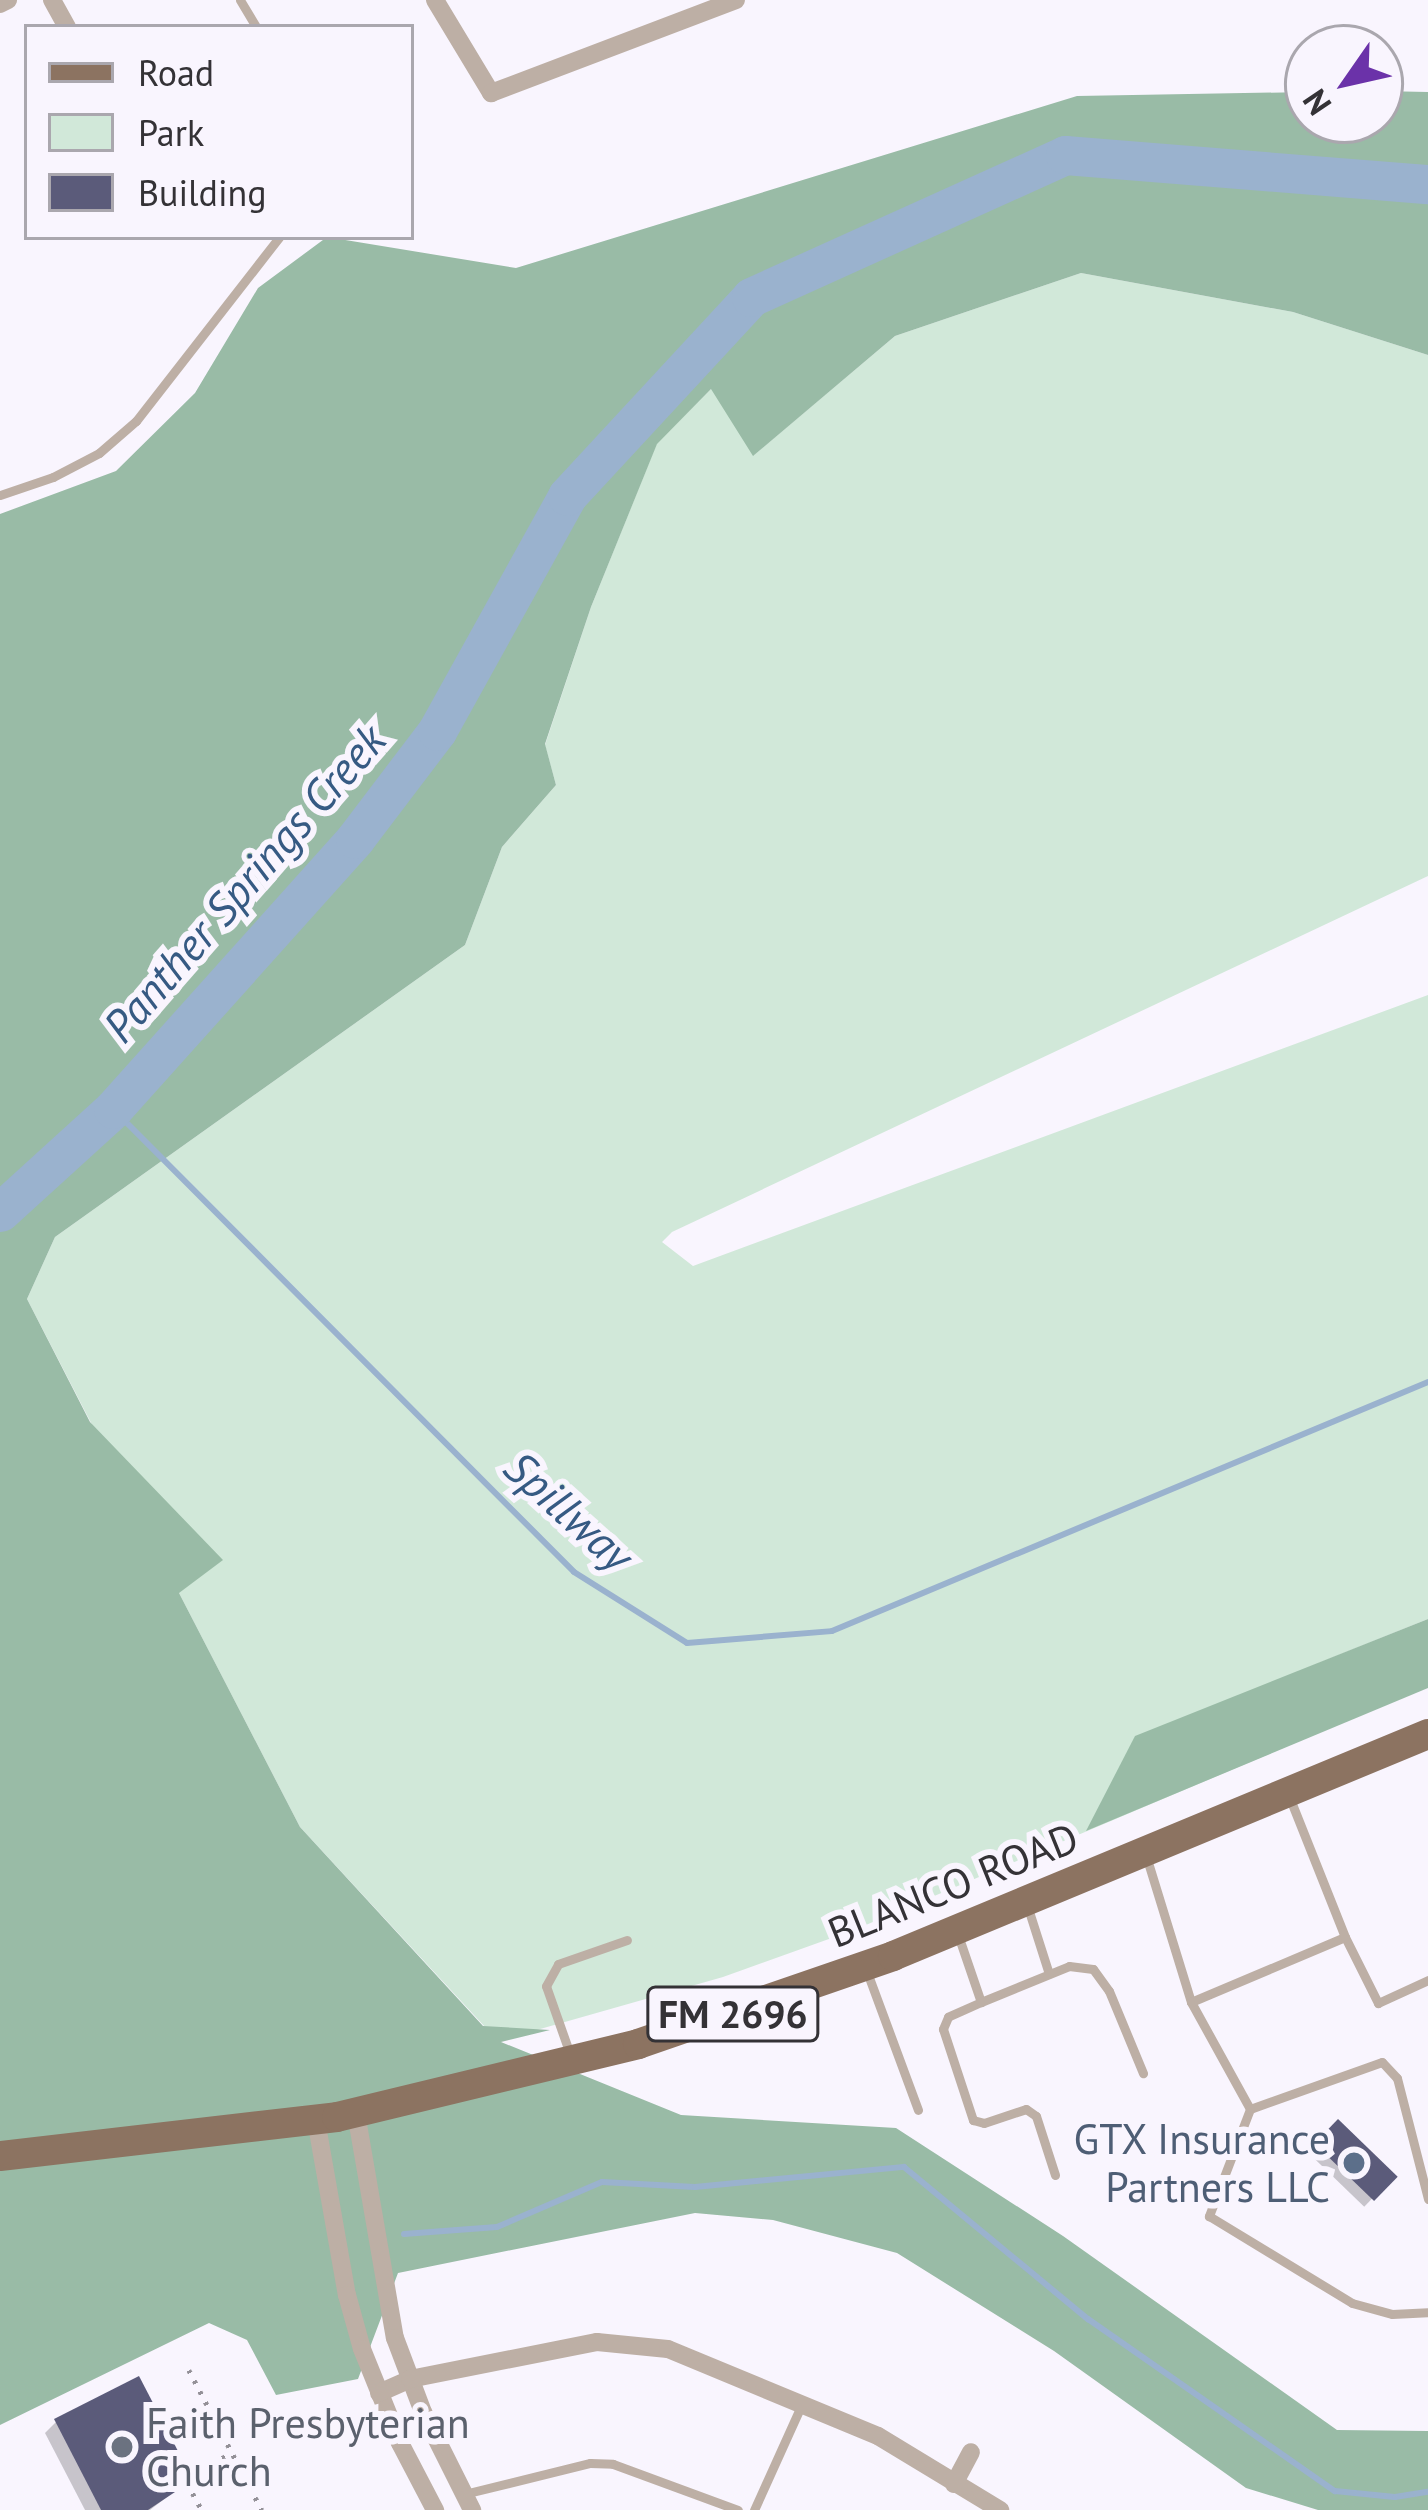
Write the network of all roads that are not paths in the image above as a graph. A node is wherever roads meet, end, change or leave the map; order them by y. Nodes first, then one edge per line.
1 (8, 0) edge
2 (435, 0) edge
3 (736, 0) edge
4 (0, 4) edge
5 (277, 240) edge
6 (0, 495) edge
7 (1428, 1734) edge
8 (1288, 1792) junction
9 (1144, 1852) junction
10 (1026, 1901) junction
11 (956, 1930) junction
12 (1345, 1937) junction
13 (627, 1940) dead end
14 (865, 1967) junction
15 (1049, 1974) junction
16 (1428, 1981) edge
17 (981, 2002) junction
18 (1191, 2002) junction
19 (573, 2062) junction
20 (1143, 2072) dead end
21 (1250, 2109) junction
22 (918, 2110) dead end
23 (356, 2113) junction
24 (316, 2120) junction
25 (0, 2156) edge
26 (1055, 2175) dead end
27 (1428, 2199) edge
28 (1428, 2312) edge
29 (410, 2379) junction
30 (379, 2393) junction
31 (803, 2402) junction
32 (971, 2452) dead end
33 (954, 2484) junction
34 (468, 2502) edge
35 (435, 2510) edge
36 (738, 2510) edge
37 (754, 2510) edge
38 (1000, 2510) edge

1 - 4 street
2 - 3 street
5 - 6 lane
7 - 8 main road, BLANCO ROAD / FM 2696
8 - 9 main road, BLANCO ROAD / FM 2696
8 - 12 lane
9 - 10 main road, BLANCO ROAD / FM 2696
9 - 18 lane
10 - 11 main road, BLANCO ROAD / FM 2696
10 - 15 lane
11 - 14 main road, BLANCO ROAD / FM 2696
11 - 17 lane
12 - 16 lane
12 - 18 lane
13 - 19 lane
14 - 19 main road, BLANCO ROAD / FM 2696
14 - 22 lane
15 - 17 lane
15 - 20 lane
17 - 26 lane
18 - 21 lane
19 - 23 main road, BLANCO ROAD / FM 2696
21 - 27 lane
21 - 28 lane
23 - 24 main road, BLANCO ROAD / FM 2696
23 - 29 street
24 - 25 main road, BLANCO ROAD / FM 2696
24 - 30 street
29 - 30 street
29 - 31 street
29 - 34 street
30 - 35 street
31 - 33 street
31 - 37 lane
32 - 33 street
33 - 38 street
34 - 36 lane

